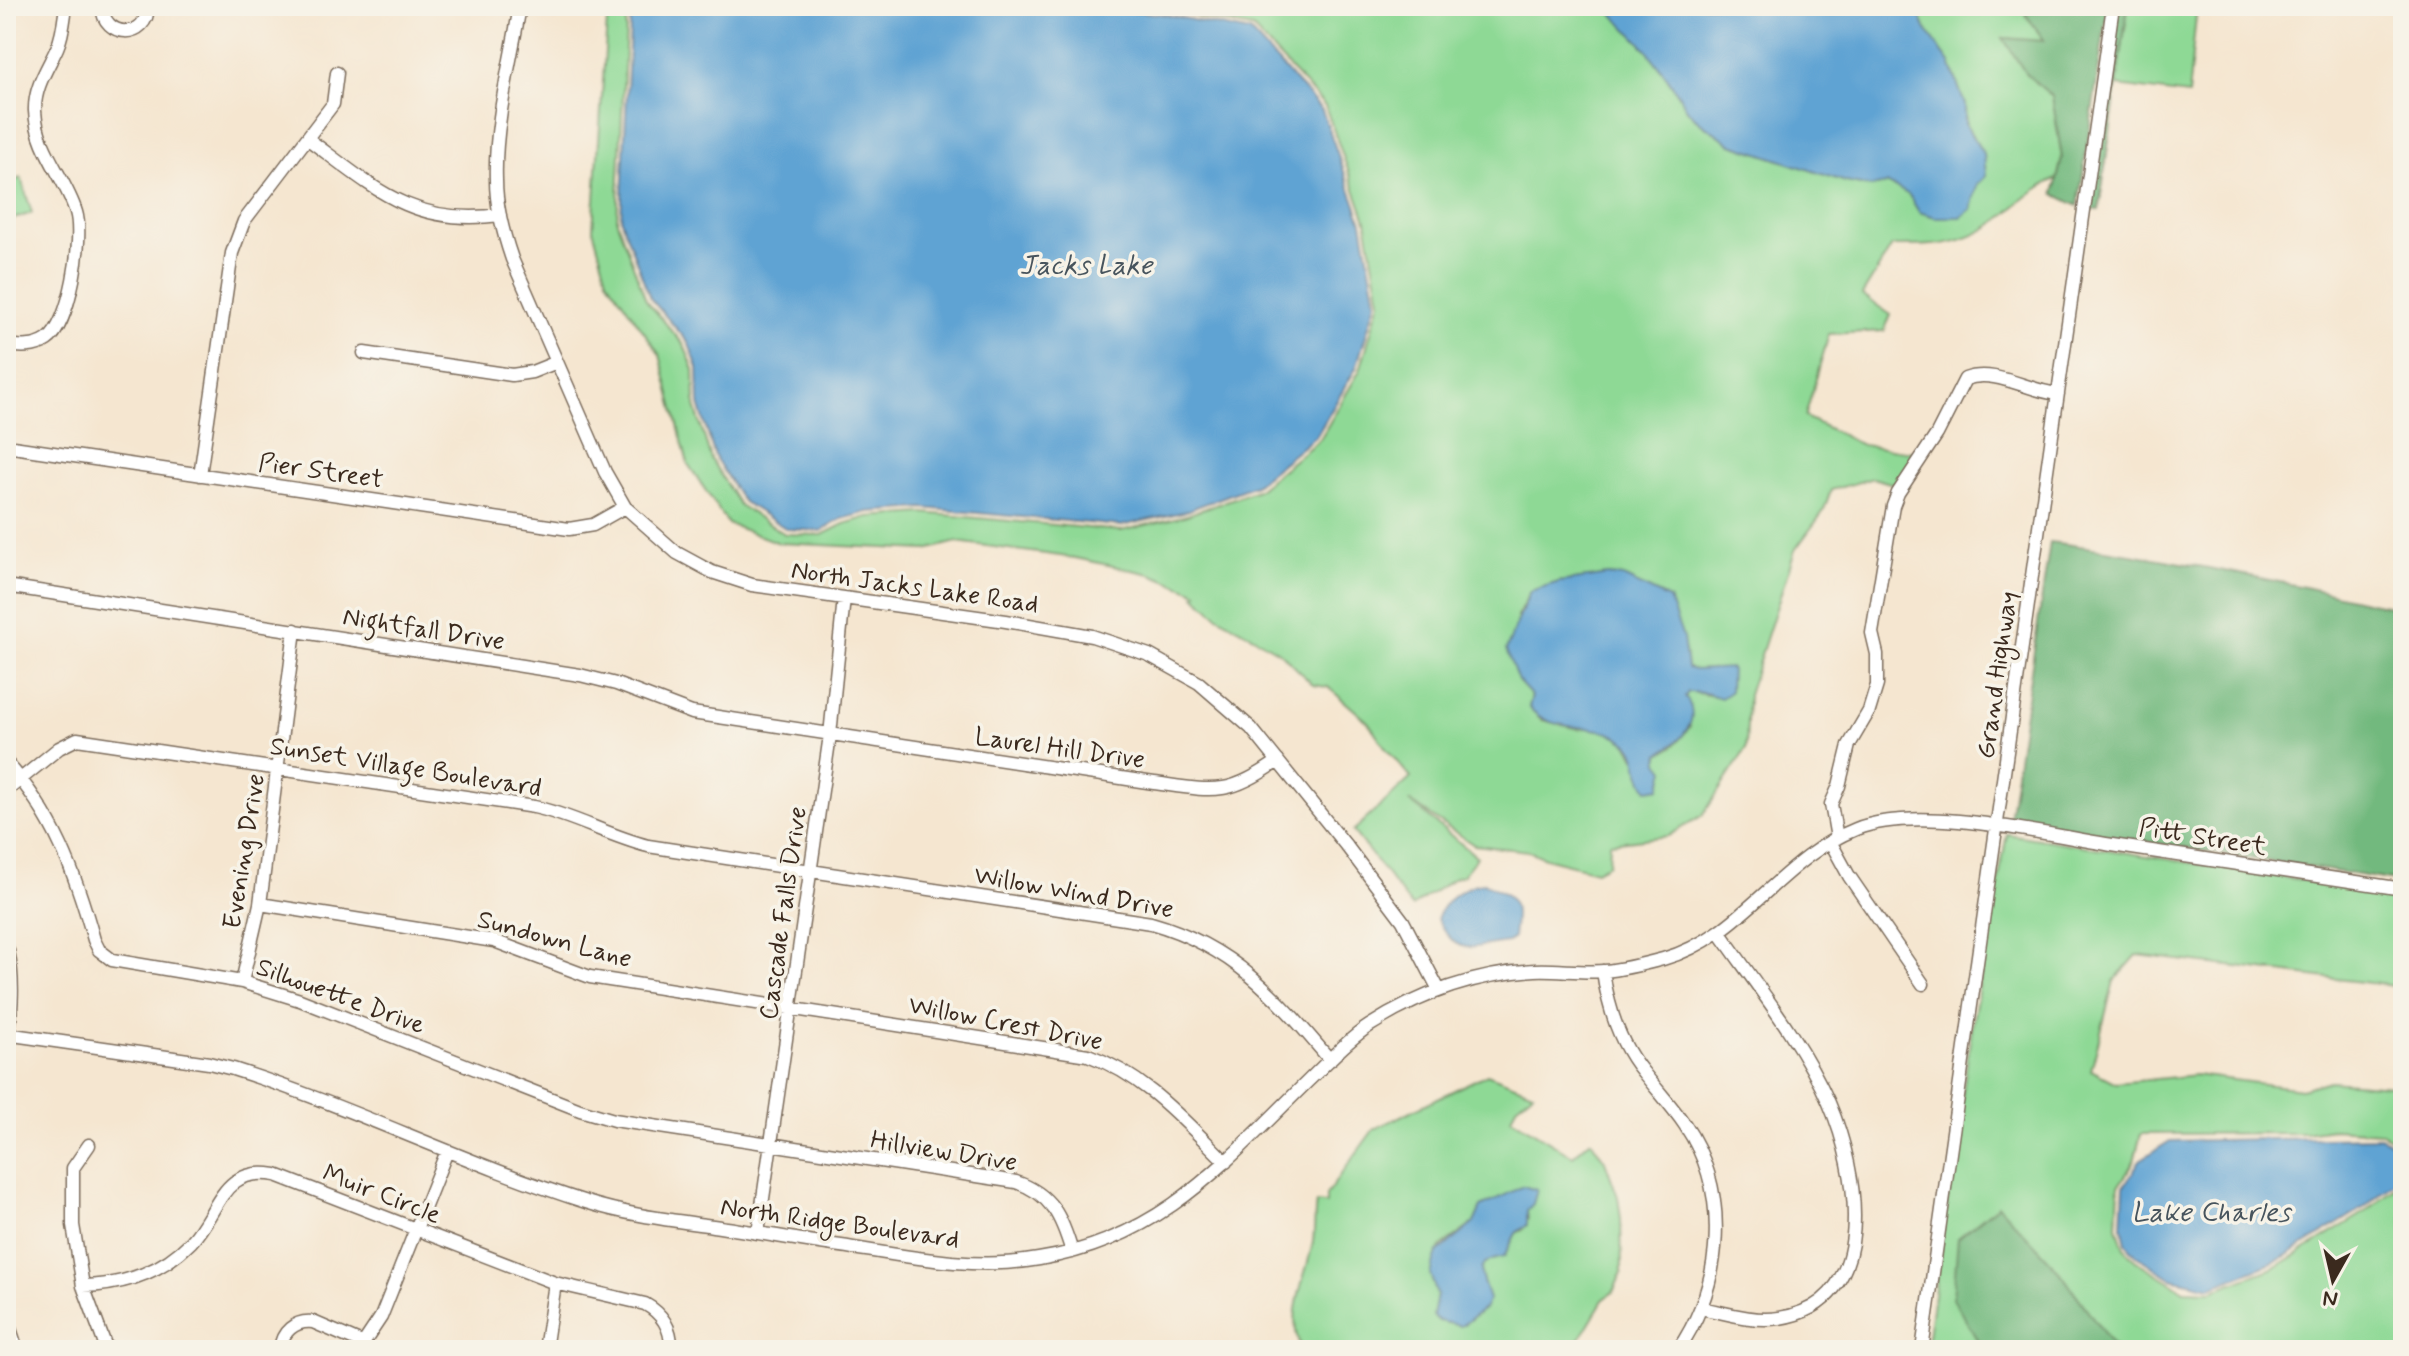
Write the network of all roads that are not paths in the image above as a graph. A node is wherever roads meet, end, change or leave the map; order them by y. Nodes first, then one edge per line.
1 (66, 6) edge
2 (100, 6) edge
3 (148, 6) edge
4 (520, 6) edge
5 (2113, 6) edge
6 (337, 73) dead end
7 (308, 139) junction
8 (500, 215) junction
9 (6, 345) edge
10 (364, 353) dead end
11 (557, 362) junction
12 (2058, 394) junction
13 (6, 446) edge
14 (200, 475) junction
15 (625, 507) junction
16 (6, 586) edge
17 (844, 598) junction
18 (295, 630) junction
19 (830, 735) junction
20 (1278, 761) junction
21 (6, 762) edge
22 (278, 768) junction
23 (21, 778) junction
24 (6, 791) edge
25 (1996, 827) junction
26 (1834, 840) junction
27 (810, 872) junction
28 (2403, 889) edge
29 (260, 904) junction
30 (1720, 933) junction
31 (6, 951) edge
32 (1603, 971) junction
33 (242, 982) junction
34 (1923, 984) dead end
35 (1439, 990) junction
36 (790, 1008) junction
37 (6, 1035) edge
38 (1330, 1060) junction
39 (771, 1144) junction
40 (89, 1145) dead end
41 (447, 1151) junction
42 (1226, 1162) junction
43 (416, 1229) junction
44 (758, 1233) junction
45 (1072, 1252) junction
46 (555, 1283) junction
47 (83, 1286) junction
48 (1701, 1308) junction
49 (6, 1323) edge
50 (362, 1347) edge
51 (15, 1350) edge
52 (107, 1350) edge
53 (280, 1350) edge
54 (545, 1350) edge
55 (671, 1350) edge
56 (1678, 1350) edge
57 (1922, 1350) edge

1 - 9 street
2 - 3 street
4 - 8 street, North Jacks Lake Road
5 - 12 street, Grand Highway
6 - 7 street
7 - 8 street
7 - 14 street
8 - 11 street, North Jacks Lake Road
10 - 11 street
11 - 15 street, North Jacks Lake Road
12 - 25 street, Grand Highway
12 - 26 street
13 - 14 street, Pier Street
14 - 15 street, Pier Street
15 - 17 street, North Jacks Lake Road
16 - 18 street, Nightfall Drive
17 - 19 street, Cascade Falls Drive
17 - 20 street, North Jacks Lake Road
18 - 19 street, Nightfall Drive
18 - 22 street, Evening Drive
19 - 20 street, Laurel Hill Drive
19 - 27 street, Cascade Falls Drive
20 - 35 street, North Jacks Lake Road
21 - 23 street, Silhouette Drive
22 - 23 street, Sunset Village Boulevard
22 - 27 street, Sunset Village Boulevard
22 - 29 street, Evening Drive
23 - 24 street, Sunset Village Boulevard
23 - 33 street, Silhouette Drive
25 - 26 street
25 - 28 street, Pitt Street
25 - 57 street, Grand Highway
26 - 30 street
26 - 34 street
27 - 36 street, Cascade Falls Drive
27 - 38 street, Willow Wind Drive
29 - 33 street, Evening Drive
29 - 36 street, Sundown Lane
30 - 32 street
30 - 48 street
31 - 37 main road
32 - 35 street, North Ridge Boulevard
32 - 48 street
33 - 39 street, Silhouette Drive
35 - 38 street, North Ridge Boulevard
36 - 39 street, Cascade Falls Drive
36 - 42 street, Willow Crest Drive
37 - 41 street, North Ridge Boulevard
38 - 42 street, North Ridge Boulevard
39 - 44 street, Cascade Falls Drive
39 - 45 street, Hillview Drive
40 - 47 street
41 - 43 street
41 - 44 street, North Ridge Boulevard
42 - 45 street, North Ridge Boulevard
43 - 46 street, Muir Circle
43 - 47 street, Muir Circle
43 - 50 street
44 - 45 street, North Ridge Boulevard
46 - 54 street
46 - 55 street, Muir Circle
47 - 52 street
48 - 56 street
49 - 51 main road
50 - 53 street

